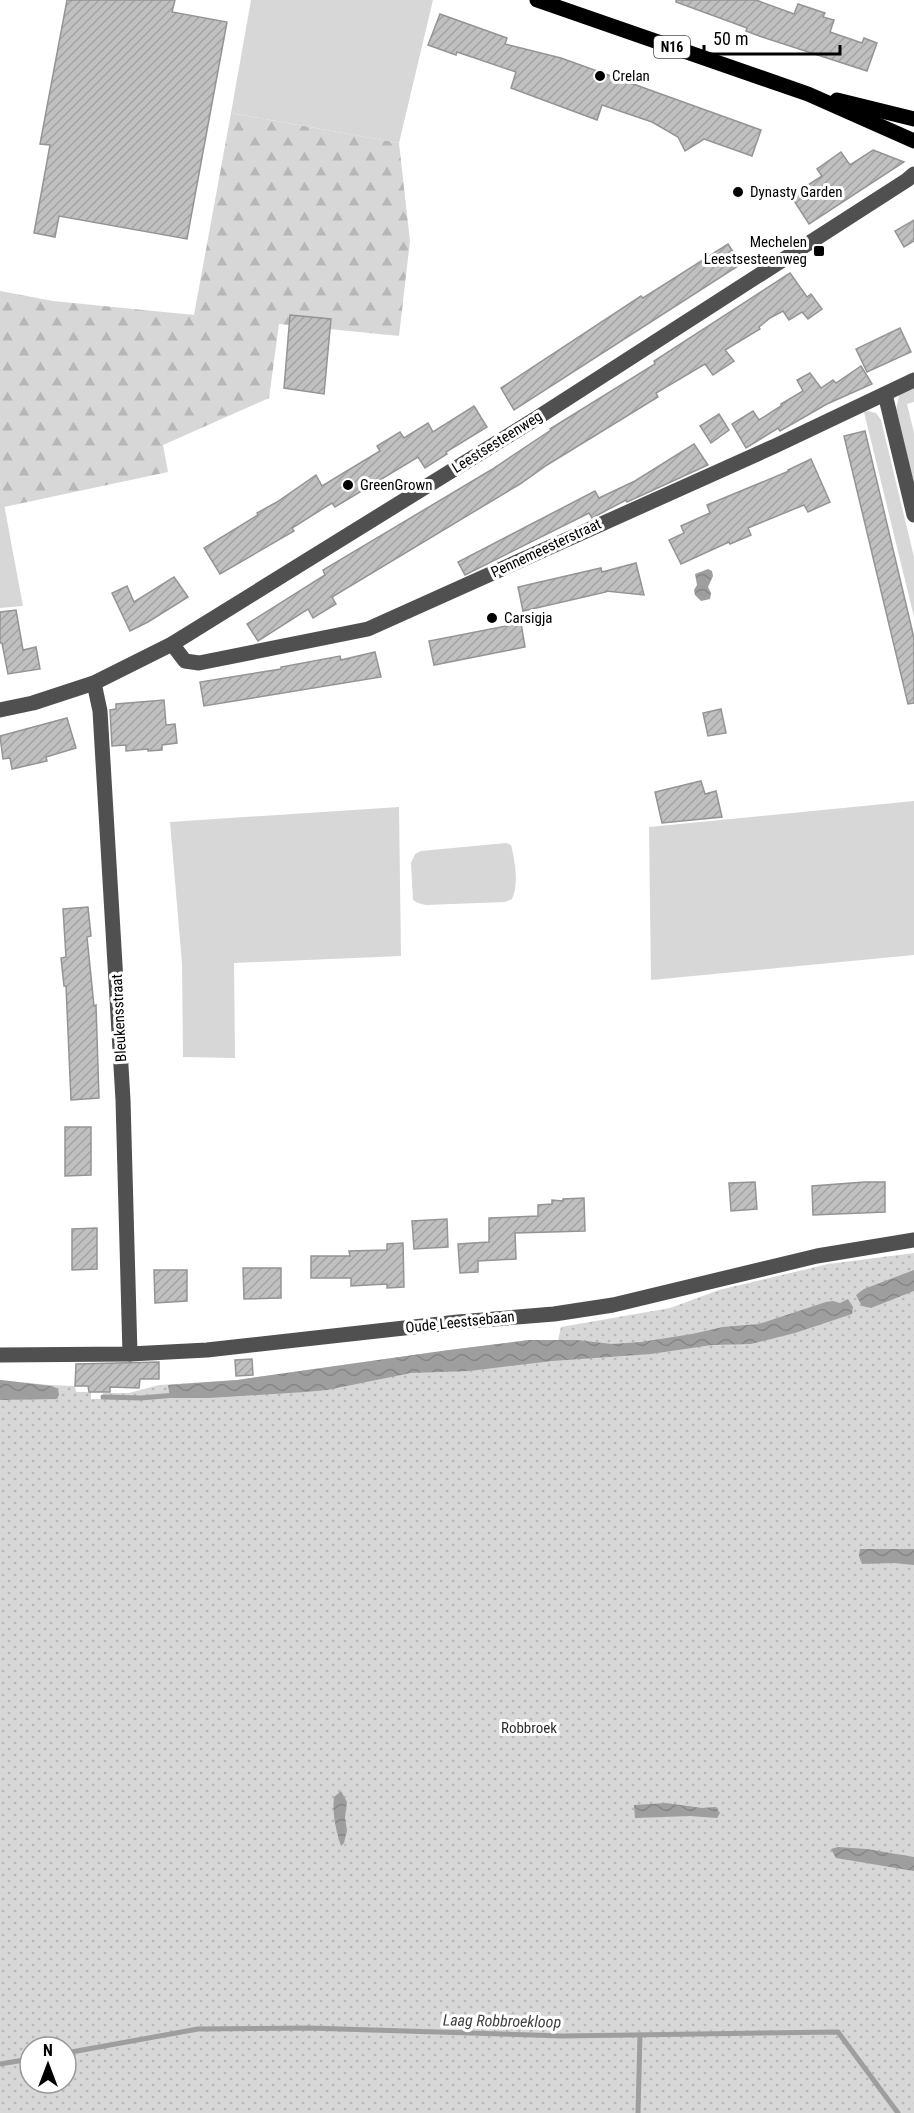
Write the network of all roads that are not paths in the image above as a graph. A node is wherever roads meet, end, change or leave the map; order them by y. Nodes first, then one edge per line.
1 (537, 0) edge
2 (808, 94) junction
3 (914, 119) edge
4 (914, 141) edge
5 (914, 174) edge
6 (914, 380) edge
7 (885, 394) junction
8 (914, 515) edge
9 (172, 644) junction
10 (94, 683) junction
11 (0, 710) edge
12 (914, 1240) edge
13 (130, 1354) junction
14 (0, 1355) edge

1 - 2 main road, N16
2 - 3 main road, N16
2 - 4 main road, N16
5 - 9 street, Leestsesteenweg
6 - 7 street, Pennemeesterstraat
7 - 8 street
7 - 9 street, Pennemeesterstraat
9 - 10 street, Leestsesteenweg
10 - 11 street, Leestsesteenweg
10 - 13 street, Bleukensstraat
12 - 13 street, Oude Leestsebaan
13 - 14 street, Oude Leestsebaan

